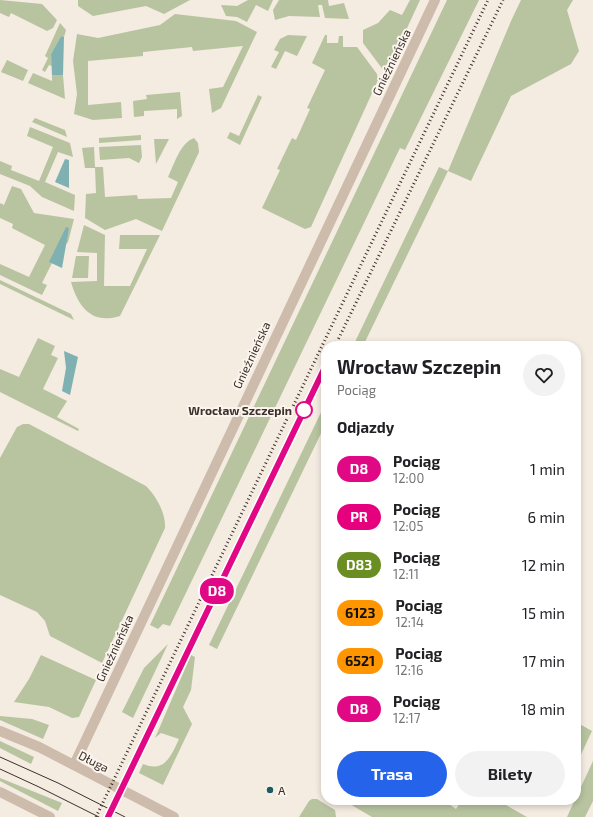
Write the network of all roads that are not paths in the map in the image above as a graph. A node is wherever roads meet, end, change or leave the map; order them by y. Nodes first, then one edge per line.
1 (435, 0) edge
2 (0, 730) edge
3 (74, 765) junction
4 (0, 792) edge
5 (50, 817) edge
6 (174, 817) edge

1 - 3 street, Gnieźnieńska
2 - 3 street, Długa
3 - 6 street, Długa
4 - 5 street

